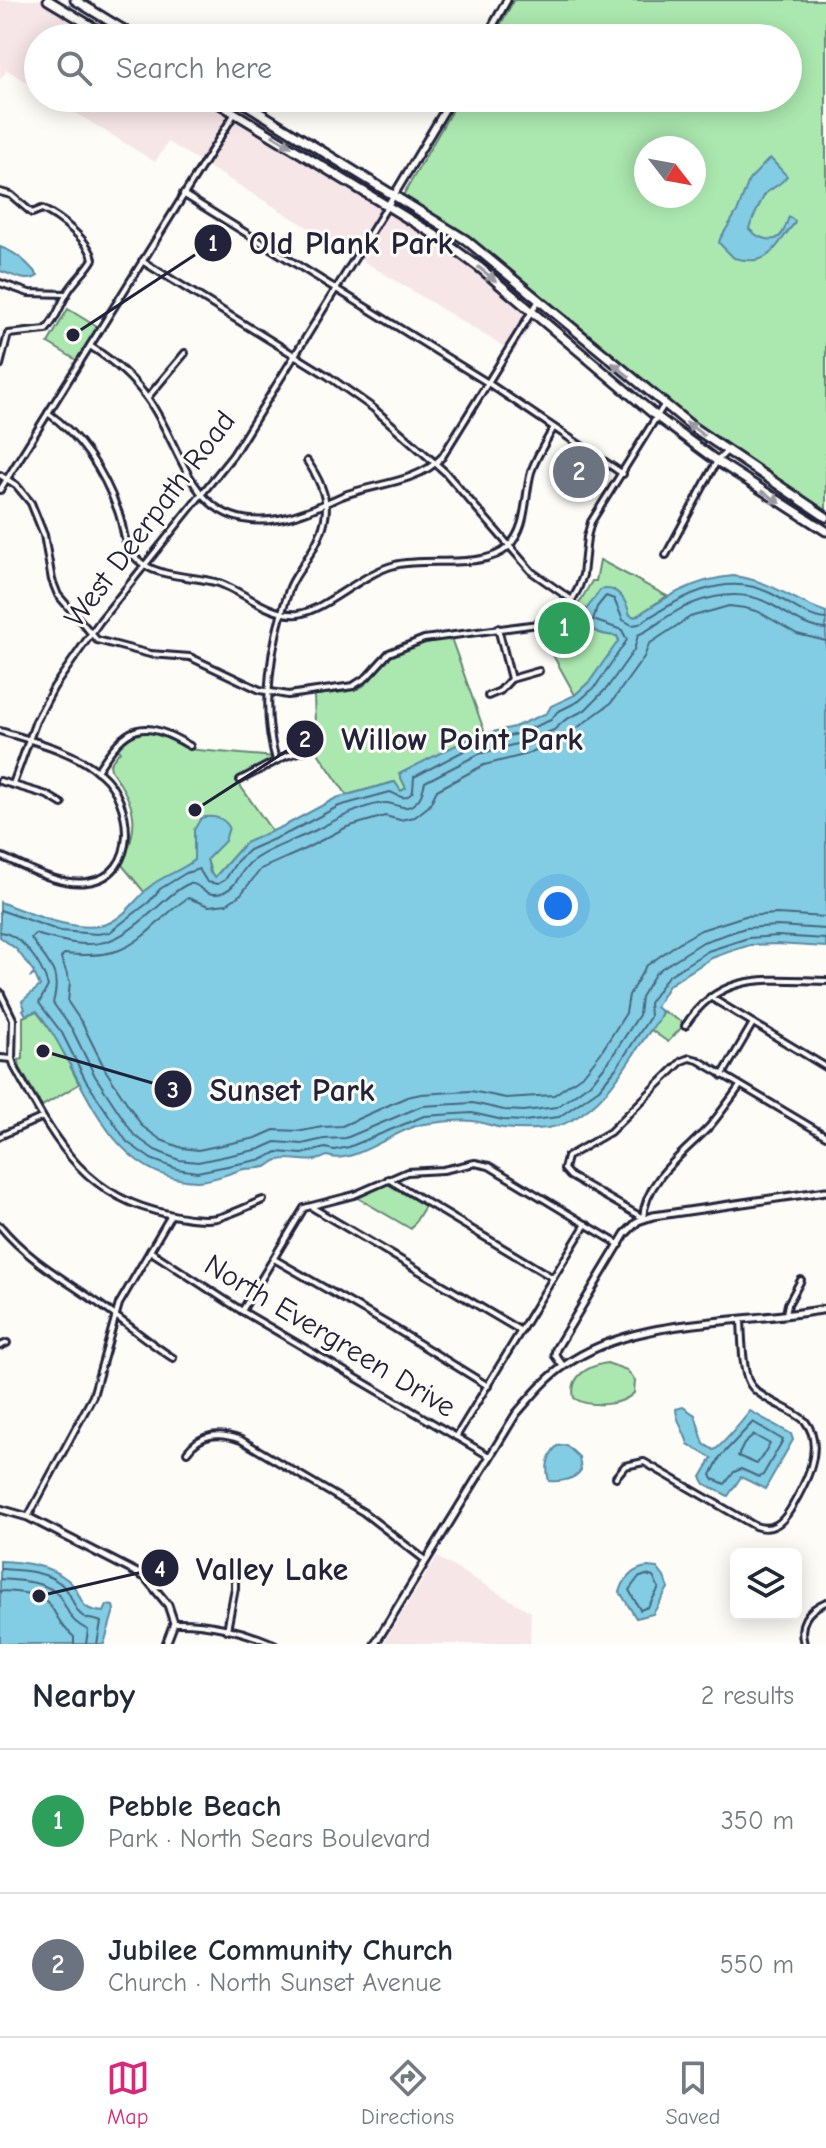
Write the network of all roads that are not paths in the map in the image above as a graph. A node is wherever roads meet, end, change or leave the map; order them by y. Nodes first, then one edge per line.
1 (48, 0) edge
2 (75, 0) edge
3 (507, 0) edge
4 (88, 24) edge
5 (114, 24) edge
6 (494, 24) edge
7 (259, 112) edge
8 (444, 112) edge
9 (235, 113) joint
10 (316, 147) junction
11 (309, 158) junction
12 (0, 192) edge
13 (183, 194) junction
14 (394, 195) junction
15 (388, 205) junction
16 (142, 261) junction
17 (0, 283) edge
18 (335, 288) junction
19 (66, 294) junction
20 (539, 300) junction
21 (532, 311) junction
22 (90, 346) junction
23 (185, 353) dead end
24 (294, 355) junction
25 (0, 365) edge
26 (488, 383) junction
27 (147, 398) junction
28 (664, 405) junction
29 (48, 413) junction
30 (656, 416) junction
31 (553, 429) junction
32 (726, 452) junction
33 (307, 461) dead end
34 (717, 461) junction
35 (436, 463) junction
36 (623, 474) junction
37 (0, 475) edge
38 (7, 479) junction
39 (0, 490) edge
40 (201, 496) junction
41 (327, 503) junction
42 (826, 517) edge
43 (826, 531) edge
44 (508, 547) junction
45 (666, 555) dead end
46 (144, 564) junction
47 (572, 600) junction
48 (284, 613) junction
49 (498, 628) junction
50 (90, 634) junction
51 (539, 671) dead end
52 (511, 679) junction
53 (268, 692) junction
54 (488, 696) dead end
55 (0, 731) edge
56 (29, 740) junction
57 (190, 746) dead end
58 (309, 749) dead end
59 (276, 760) junction
60 (97, 771) junction
61 (240, 780) dead end
62 (0, 781) edge
63 (13, 784) junction
64 (62, 804) dead end
65 (0, 856) edge
66 (826, 981) edge
67 (0, 992) edge
68 (710, 997) junction
69 (753, 1023) junction
70 (685, 1026) dead end
71 (0, 1058) edge
72 (12, 1059) junction
73 (826, 1067) edge
74 (722, 1076) junction
75 (740, 1086) junction
76 (42, 1117) junction
77 (0, 1136) edge
78 (826, 1136) edge
79 (388, 1179) junction
80 (826, 1191) edge
81 (263, 1200) dead end
82 (312, 1207) junction
83 (171, 1215) junction
84 (643, 1218) junction
85 (586, 1224) junction
86 (0, 1226) edge
87 (620, 1245) junction
88 (150, 1251) junction
89 (273, 1259) junction
90 (553, 1278) junction
91 (801, 1280) dead end
92 (826, 1309) edge
93 (242, 1311) junction
94 (786, 1314) junction
95 (114, 1316) junction
96 (741, 1321) junction
97 (521, 1331) junction
98 (7, 1343) dead end
99 (0, 1346) edge
100 (173, 1358) dead end
101 (563, 1367) junction
102 (488, 1386) junction
103 (456, 1437) junction
104 (187, 1452) dead end
105 (489, 1456) junction
106 (616, 1477) dead end
107 (0, 1509) edge
108 (28, 1517) junction
109 (425, 1560) junction
110 (235, 1566) dead end
111 (826, 1602) edge
112 (174, 1623) junction
113 (227, 1630) junction
114 (166, 1644) edge
115 (272, 1644) edge
116 (375, 1644) edge
117 (804, 1644) edge

1 - 4 main road
2 - 5 main road
3 - 6 street
7 - 10 main road
8 - 14 street
9 -> 11 main road
9 - 13 street
10 - 11 main road
10 - 14 main road
11 - 15 main road
12 - 19 street
13 - 16 street
13 - 18 street
14 - 15 street
14 - 20 main road
15 - 18 street, West Deerpath Road
15 -> 21 main road
16 - 22 street
16 - 24 street
17 - 19 street
18 - 24 street, West Deerpath Road
18 - 26 street
19 - 25 street
20 - 21 street
28 -> 20 main road
21 - 26 street
21 - 30 main road
22 - 27 street
22 - 29 street
23 - 27 street
24 - 35 street
24 - 40 street, West Deerpath Road
26 - 31 street
26 - 35 street
27 - 40 street
28 - 30 street
32 -> 28 main road
29 - 38 street
29 - 46 street
30 - 34 main road
30 - 36 street
31 - 36 street
31 - 44 street
32 - 34 street
32 - 42 main road
33 - 41 street
34 -> 43 main road
34 - 45 street
35 - 41 street
35 - 44 street
36 - 47 street
37 - 38 street
38 - 39 street
38 - 50 street
40 - 41 street
40 - 46 street, West Deerpath Road
41 - 48 street
44 - 47 street
44 - 48 street
46 - 48 street
46 - 50 street, West Deerpath Road
47 - 49 street
48 - 53 street
49 - 52 street
49 - 53 street
50 - 53 street
50 - 56 street, West Deerpath Road
51 - 52 street
52 - 54 street
53 - 59 street
55 - 56 street
56 - 60 street
56 - 63 street, West Deerpath Road
57 - 60 street
58 - 59 street
59 - 61 street
60 - 65 street
62 - 63 street
63 - 64 street
66 - 68 street
67 - 72 street
68 - 69 street
68 - 70 street
69 - 73 street
69 - 74 street
71 - 72 street
72 - 76 street
74 - 75 street
74 - 84 street
75 - 78 street
75 - 84 street
76 - 77 street
76 - 83 street
79 - 82 street
79 - 85 street
79 - 90 street
80 - 84 street
81 - 83 street
82 - 89 street
82 - 97 street
83 - 88 street
84 - 87 street
85 - 87 street
85 - 90 street
86 - 95 street
87 - 101 street
88 - 93 street, North Evergreen Drive
88 - 95 street
89 - 93 street
89 - 102 street
90 - 97 street
91 - 94 street
92 - 94 street
93 - 103 street, North Evergreen Drive
94 - 96 street
95 - 100 street
95 - 108 street
96 - 101 street
96 - 106 street
97 - 102 street
98 - 99 street
101 - 105 street
102 - 103 street
103 - 105 street, North Evergreen Drive
104 - 109 street
105 - 109 street
107 - 108 street
108 - 112 street
109 - 116 street
110 - 113 street
111 - 117 street
112 - 113 street
112 - 114 street
113 - 115 street

